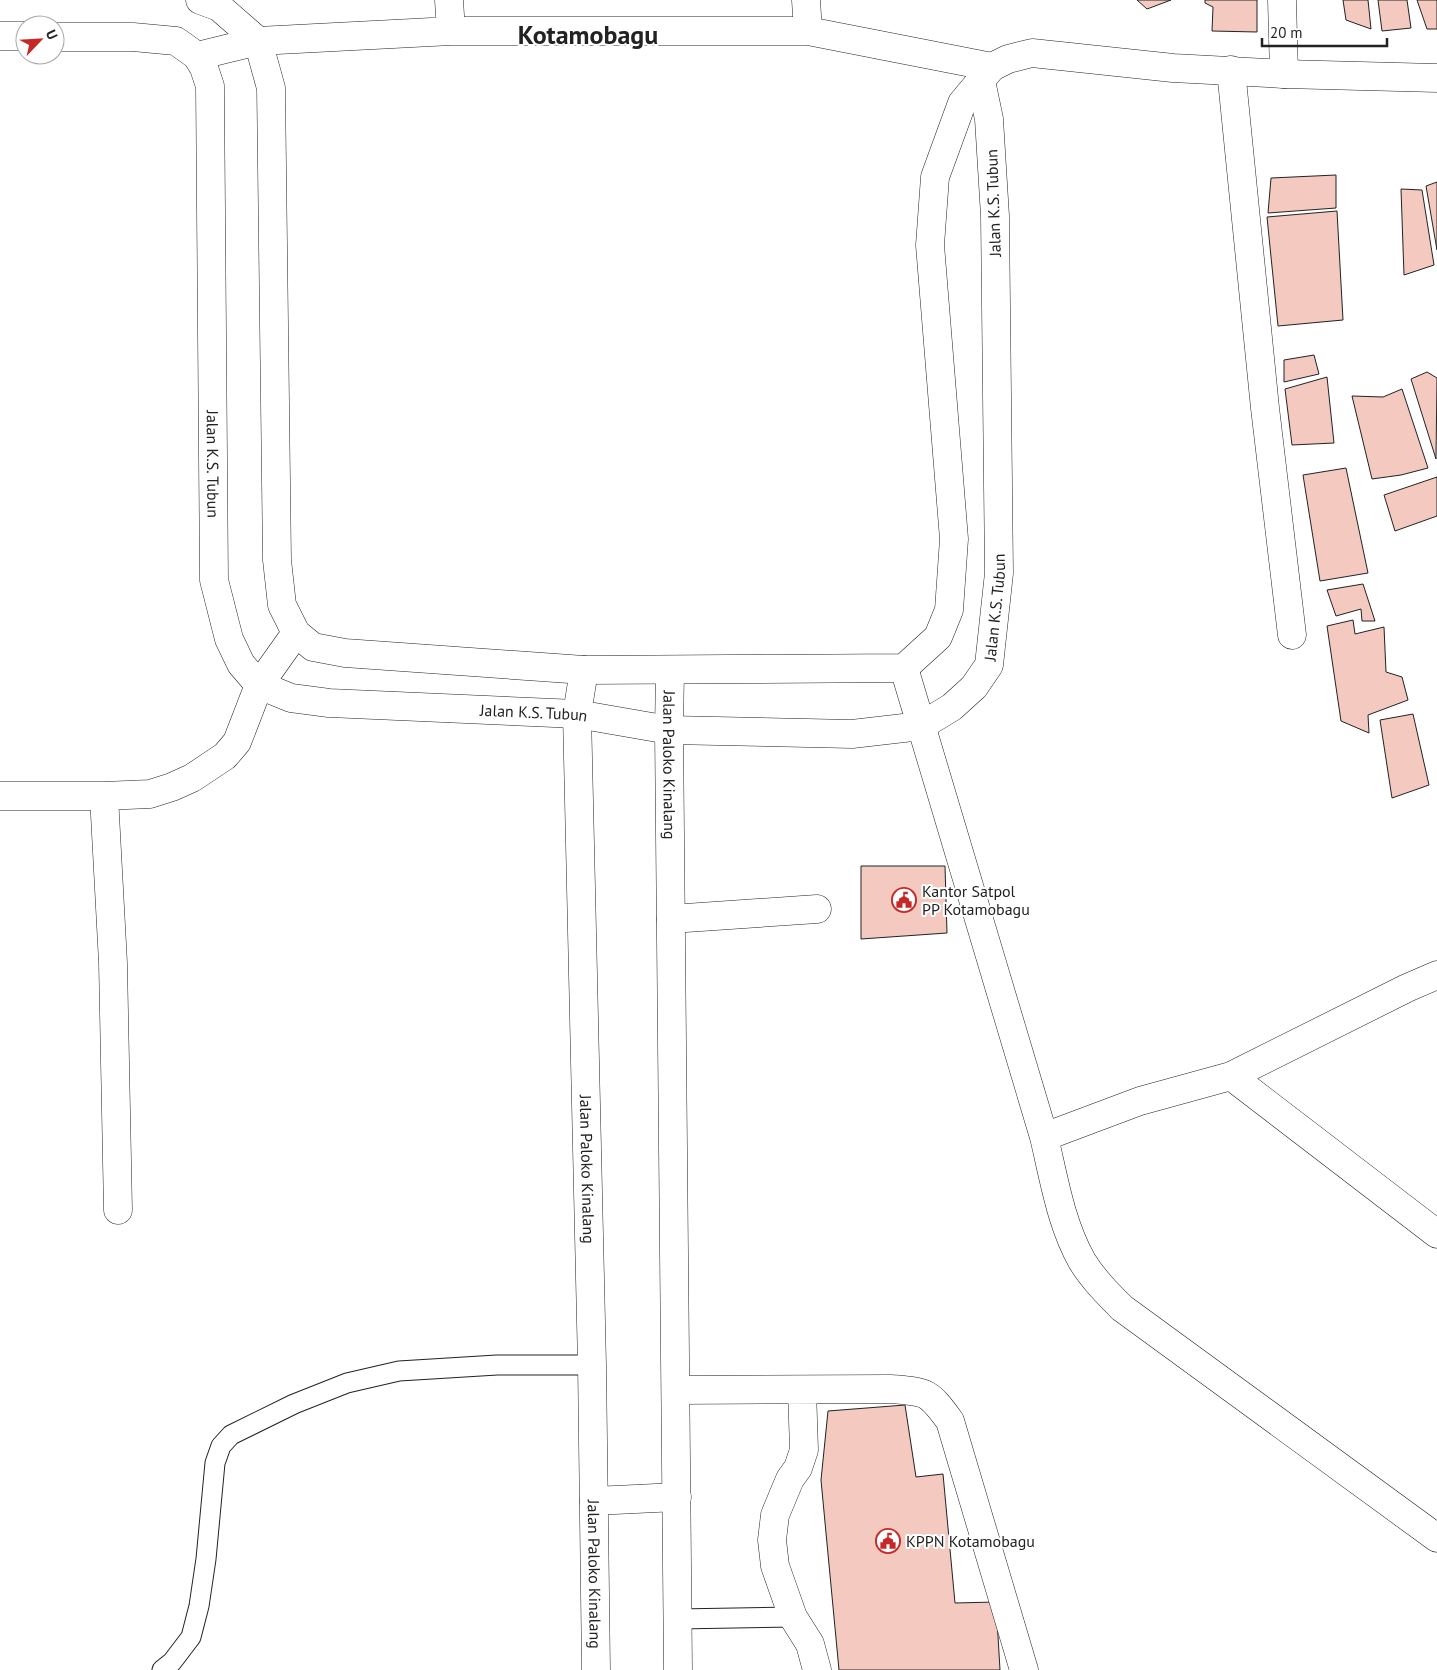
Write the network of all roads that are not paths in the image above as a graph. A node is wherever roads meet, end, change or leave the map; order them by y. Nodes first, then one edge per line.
1 (200, 0) edge
2 (449, 0) edge
3 (806, 0) edge
4 (1282, 0) edge
5 (451, 30) junction
6 (808, 31) junction
7 (0, 36) edge
8 (15, 36) edge
9 (65, 37) edge
10 (258, 41) junction
11 (197, 56) junction
12 (1231, 70) junction
13 (987, 74) junction
14 (1284, 74) junction
15 (1437, 78) edge
16 (296, 633) junction
17 (1292, 635) dead end
18 (904, 668) junction
19 (584, 670) junction
20 (670, 670) junction
21 (259, 685) junction
22 (577, 714) junction
23 (921, 726) junction
24 (669, 730) junction
25 (0, 796) edge
26 (104, 796) junction
27 (818, 909) dead end
28 (671, 919) junction
29 (1437, 975) edge
30 (1231, 1076) junction
31 (1044, 1137) junction
32 (118, 1210) dead end
33 (1437, 1234) edge
34 (592, 1365) junction
35 (676, 1390) junction
36 (802, 1390) junction
37 (677, 1497) junction
38 (594, 1501) junction
39 (1437, 1538) edge
40 (793, 1617) junction
41 (677, 1619) junction
42 (162, 1670) edge
43 (596, 1670) edge
44 (678, 1670) edge
45 (817, 1670) edge
46 (1024, 1670) edge

1 - 10 main road
2 - 5 main road
3 - 6 main road
4 - 14 main road
5 - 6 main road
5 - 10 main road
6 - 13 main road
7 - 8 main road
9 - 11 main road, Jalan K.S. Tubun
10 - 11 main road
10 - 16 main road
11 - 21 main road, Jalan K.S. Tubun
12 - 13 main road
12 - 14 main road
12 - 17 main road
13 - 18 main road
13 - 23 main road, Jalan K.S. Tubun
14 - 15 main road
16 - 19 main road
16 - 21 main road
18 - 20 main road
18 - 23 main road
19 - 20 main road
19 - 22 main road, Jalan Paloko Kinalang
20 - 24 main road, Jalan Paloko Kinalang
21 - 22 main road, Jalan K.S. Tubun
21 - 26 main road
22 - 24 main road, Jalan K.S. Tubun
22 - 34 main road, Jalan Paloko Kinalang
23 - 24 main road, Jalan K.S. Tubun
23 - 31 main road
24 - 28 main road, Jalan Paloko Kinalang
25 - 26 main road
26 - 32 main road
27 - 28 main road
28 - 35 main road, Jalan Paloko Kinalang
29 - 30 main road
30 - 31 main road
30 - 33 main road
31 - 39 main road
34 - 38 main road, Jalan Paloko Kinalang
34 - 42 lane
35 - 36 main road
35 - 37 main road, Jalan Paloko Kinalang
36 - 40 main road
36 - 46 main road
37 - 38 main road
37 - 41 main road, Jalan Paloko Kinalang
38 - 43 main road, Jalan Paloko Kinalang
40 - 41 lane
40 - 45 main road
41 - 44 main road, Jalan Paloko Kinalang

